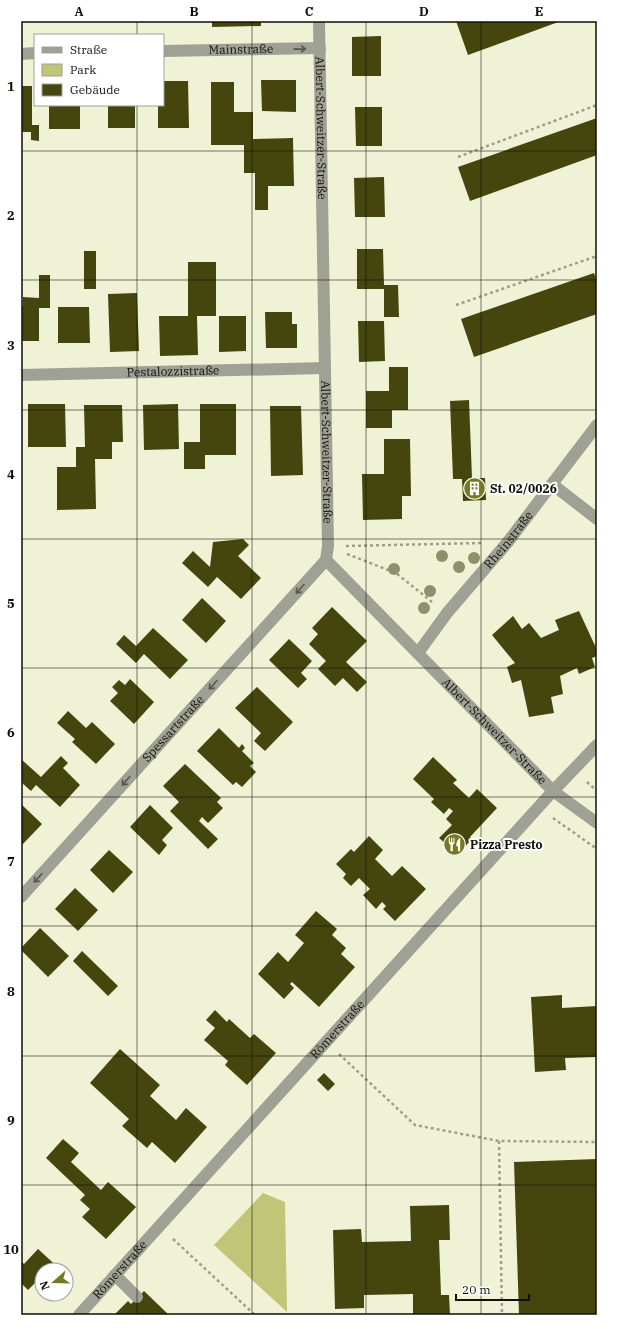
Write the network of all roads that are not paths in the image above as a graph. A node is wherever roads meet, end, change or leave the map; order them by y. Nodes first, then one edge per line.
1 (319, 21) edge
2 (320, 48) junction
3 (164, 51) edge
4 (34, 53) edge
5 (21, 54) edge
6 (325, 368) junction
7 (21, 375) edge
8 (597, 425) edge
9 (552, 484) junction
10 (597, 519) edge
11 (326, 560) junction
12 (418, 654) junction
13 (597, 745) edge
14 (553, 791) junction
15 (597, 823) edge
16 (21, 897) edge
17 (115, 1275) junction
18 (137, 1297) dead end
19 (79, 1315) edge

1 - 2 street, Albert-Schweitzer-Straße
3 -> 2 street, Mainstraße
2 - 6 street, Albert-Schweitzer-Straße
4 - 5 street
6 - 7 street, Pestalozzistraße
6 - 11 street, Albert-Schweitzer-Straße
8 - 9 street, Rheinstraße
9 - 10 street
9 - 12 street, Rheinstraße
11 - 12 street, Albert-Schweitzer-Straße
11 -> 16 street, Spessartstraße
12 - 14 street, Albert-Schweitzer-Straße
13 - 14 street, Römerstraße
14 - 15 street, Albert-Schweitzer-Straße
14 - 17 street, Römerstraße
17 - 18 street
17 - 19 street, Römerstraße

